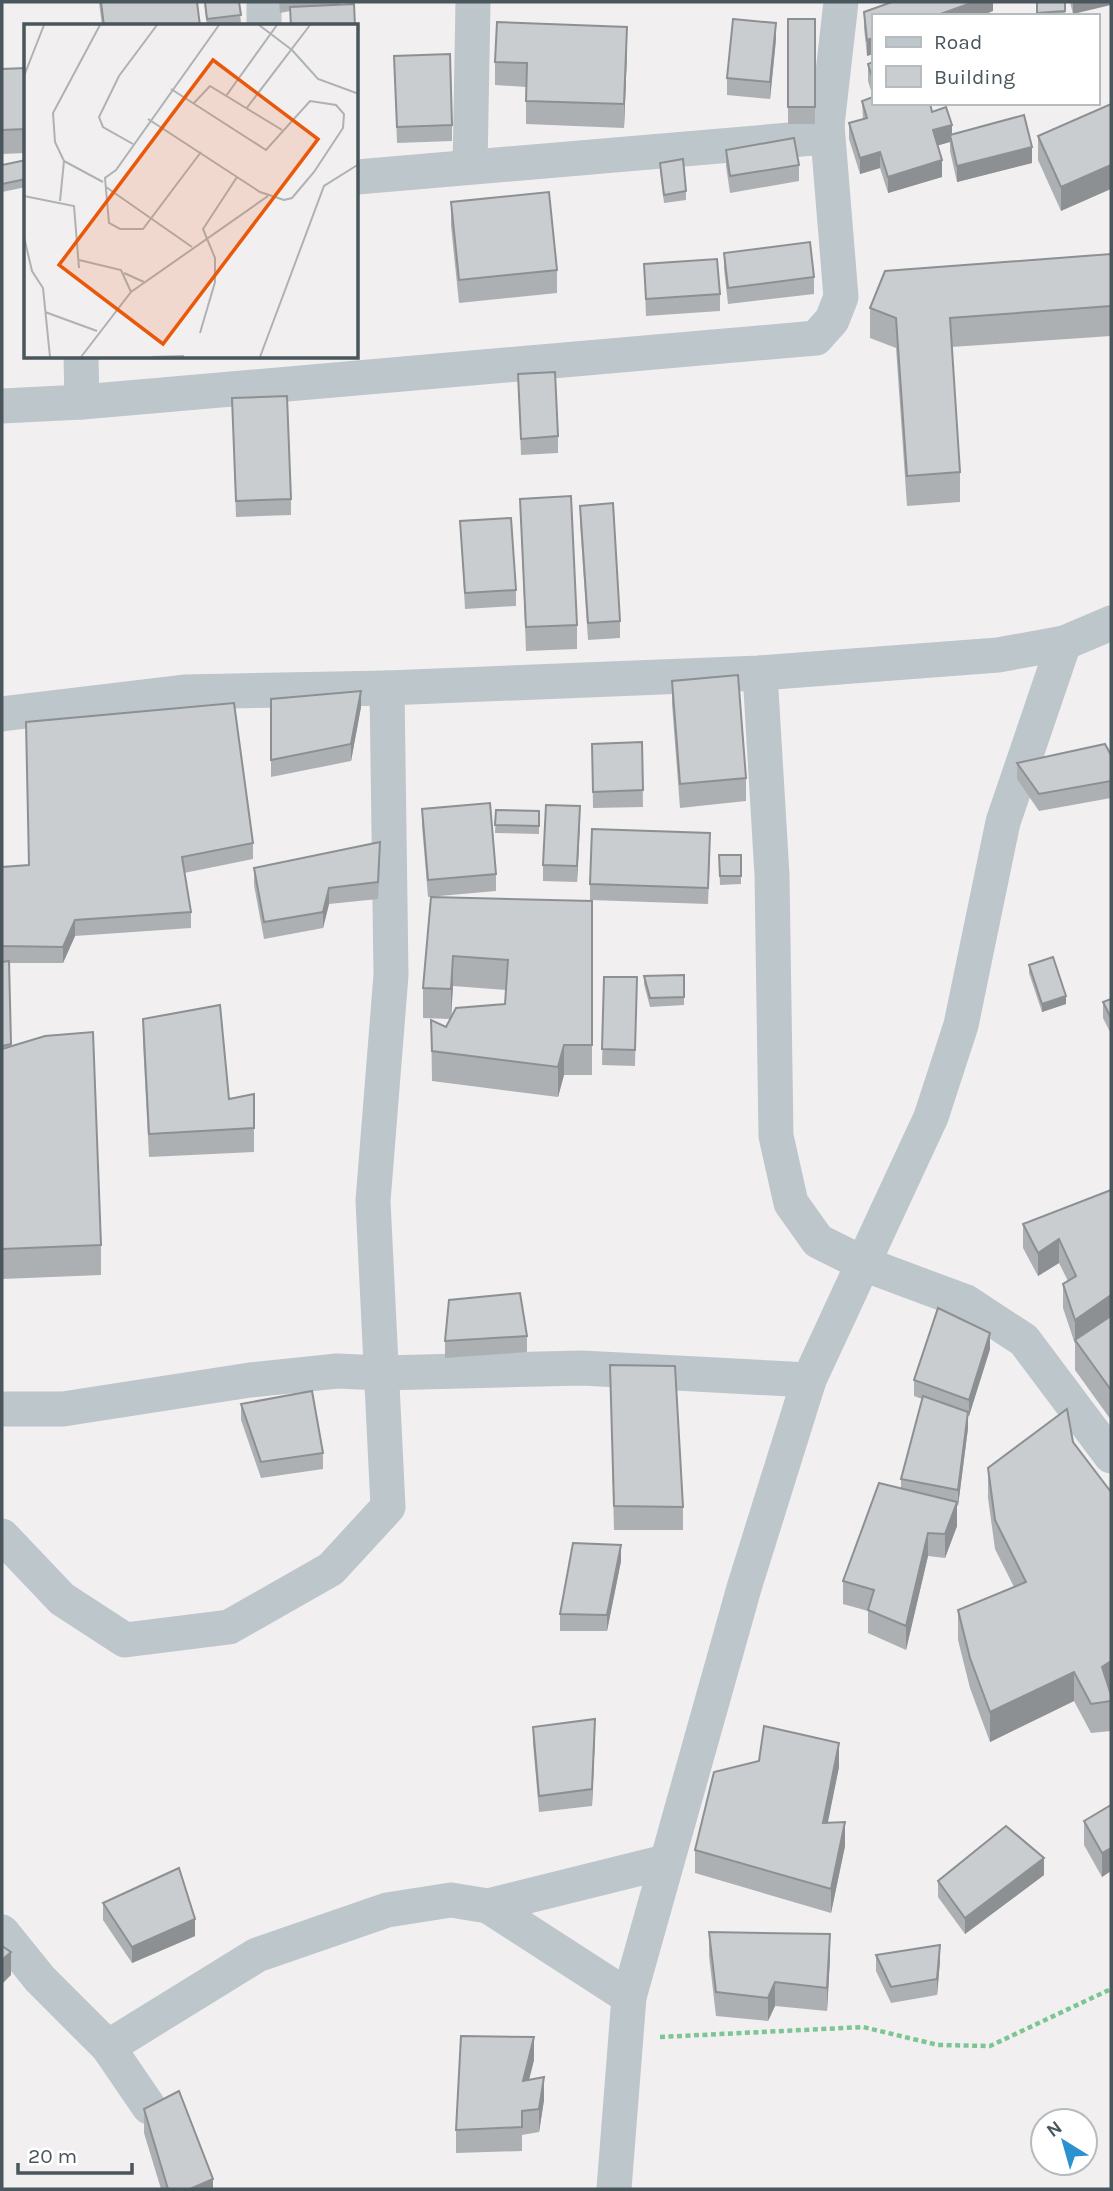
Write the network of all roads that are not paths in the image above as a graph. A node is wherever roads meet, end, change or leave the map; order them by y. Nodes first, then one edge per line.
1 (264, 2) edge
2 (473, 2) edge
3 (841, 2) edge
4 (264, 24) edge
5 (827, 125) junction
6 (470, 167) junction
7 (359, 177) edge
8 (81, 359) edge
9 (82, 402) junction
10 (2, 406) edge
11 (1111, 624) edge
12 (1064, 643) junction
13 (760, 673) junction
14 (387, 688) junction
15 (2, 715) edge
16 (864, 1264) junction
17 (382, 1373) junction
18 (809, 1380) junction
19 (2, 1409) edge
20 (1111, 1456) edge
21 (2, 1536) edge
22 (664, 1862) junction
23 (488, 1906) junction
24 (2, 1932) edge
25 (629, 1997) junction
26 (108, 2046) junction
27 (149, 2107) edge
28 (614, 2189) edge

1 - 4 street
2 - 6 street
3 - 5 street
5 - 6 street
5 - 9 street
6 - 7 street
8 - 9 street
9 - 10 street
11 - 12 street
12 - 13 street
12 - 16 street
13 - 14 street
13 - 16 street
14 - 15 street
14 - 17 street
16 - 18 street
16 - 20 street
17 - 18 street
17 - 19 street
17 - 21 street
18 - 22 street
22 - 23 street
22 - 25 street
23 - 25 street
23 - 26 street
24 - 26 street
25 - 28 street
26 - 27 street

